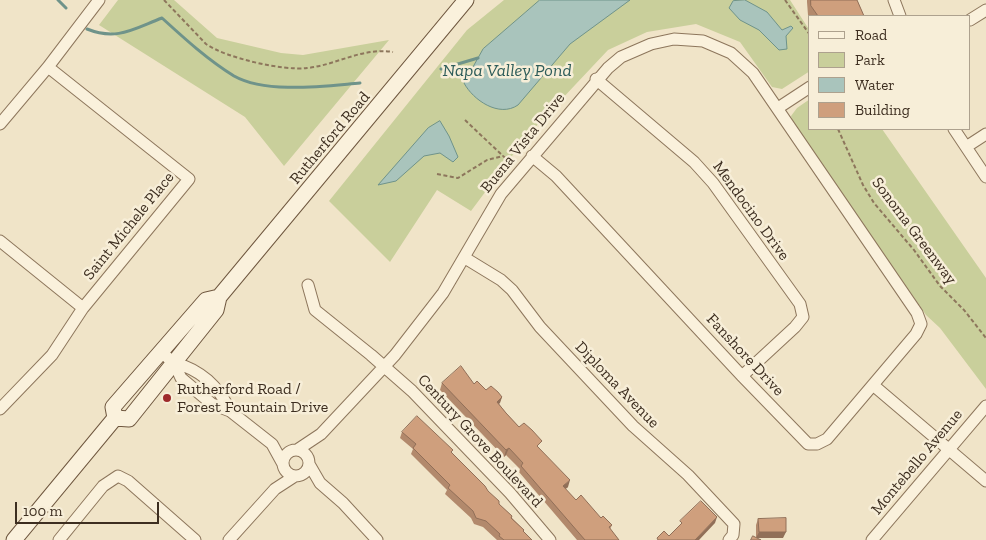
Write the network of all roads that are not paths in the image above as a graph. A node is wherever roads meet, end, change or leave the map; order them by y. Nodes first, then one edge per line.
1 (99, 0) edge
2 (466, 0) edge
3 (894, 0) edge
4 (986, 10) edge
5 (900, 15) edge
6 (971, 19) edge
7 (48, 67) junction
8 (596, 79) junction
9 (808, 88) edge
10 (778, 108) junction
11 (0, 124) edge
12 (955, 130) edge
13 (986, 134) edge
14 (966, 147) junction
15 (532, 156) junction
16 (986, 176) edge
17 (0, 241) edge
18 (465, 258) junction
19 (308, 286) dead end
20 (219, 297) junction
21 (83, 308) junction
22 (917, 313) joint
23 (161, 352) junction
24 (174, 363) junction
25 (384, 366) junction
26 (742, 376) junction
27 (873, 385) junction
28 (986, 406) edge
29 (0, 409) edge
30 (115, 418) junction
31 (321, 434) junction
32 (272, 444) junction
33 (950, 448) junction
34 (296, 450) junction
35 (309, 462) junction
36 (283, 465) junction
37 (296, 476) junction
38 (986, 481) edge
39 (320, 484) junction
40 (275, 489) junction
41 (14, 540) edge
42 (58, 540) edge
43 (195, 540) edge
44 (229, 540) edge
45 (377, 540) edge
46 (550, 540) edge
47 (729, 540) edge
48 (872, 540) edge

1 - 7 street
2 - 20 main road, Rutherford Road
3 - 5 street
4 - 6 street
7 - 11 street
7 - 21 street, Saint Michele Place
8 - 10 street, Buena Vista Drive
8 - 15 street, Buena Vista Drive
8 - 26 street, Mendocino Drive
9 - 10 street
10 - 22 street, Buena Vista Drive
12 - 14 street
13 - 14 street
14 - 16 street
15 - 18 street, Buena Vista Drive
15 - 26 street, Fanshore Drive
17 - 21 street
18 - 25 street, Buena Vista Drive
18 - 47 street, Diploma Avenue
19 - 25 street, Century Grove Boulevard
20 - 23 main road, Rutherford Road
20 - 24 main road, Rutherford Road
21 - 29 street, Saint Michele Place
22 - 27 street, Fanshore Drive
23 - 24 street
23 - 30 main road, Rutherford Road
24 - 30 main road, Rutherford Road
24 - 32 street
25 - 31 street, Buena Vista Drive
25 - 46 street, Century Grove Boulevard
26 - 27 street, Fanshore Drive
27 - 33 street
28 - 33 street, Montebello Avenue
30 - 41 main road, Rutherford Road
31 - 34 street, Buena Vista Drive
31 - 35 street, Buena Vista Drive
32 - 34 street
32 - 36 street
33 - 38 street
33 - 48 street, Montebello Avenue
34 - 35 street
34 - 36 street
35 - 37 street
35 - 39 street
36 - 37 street
36 - 40 street
37 - 39 street
37 - 40 street
39 - 45 street
40 - 44 street
42 - 43 street

